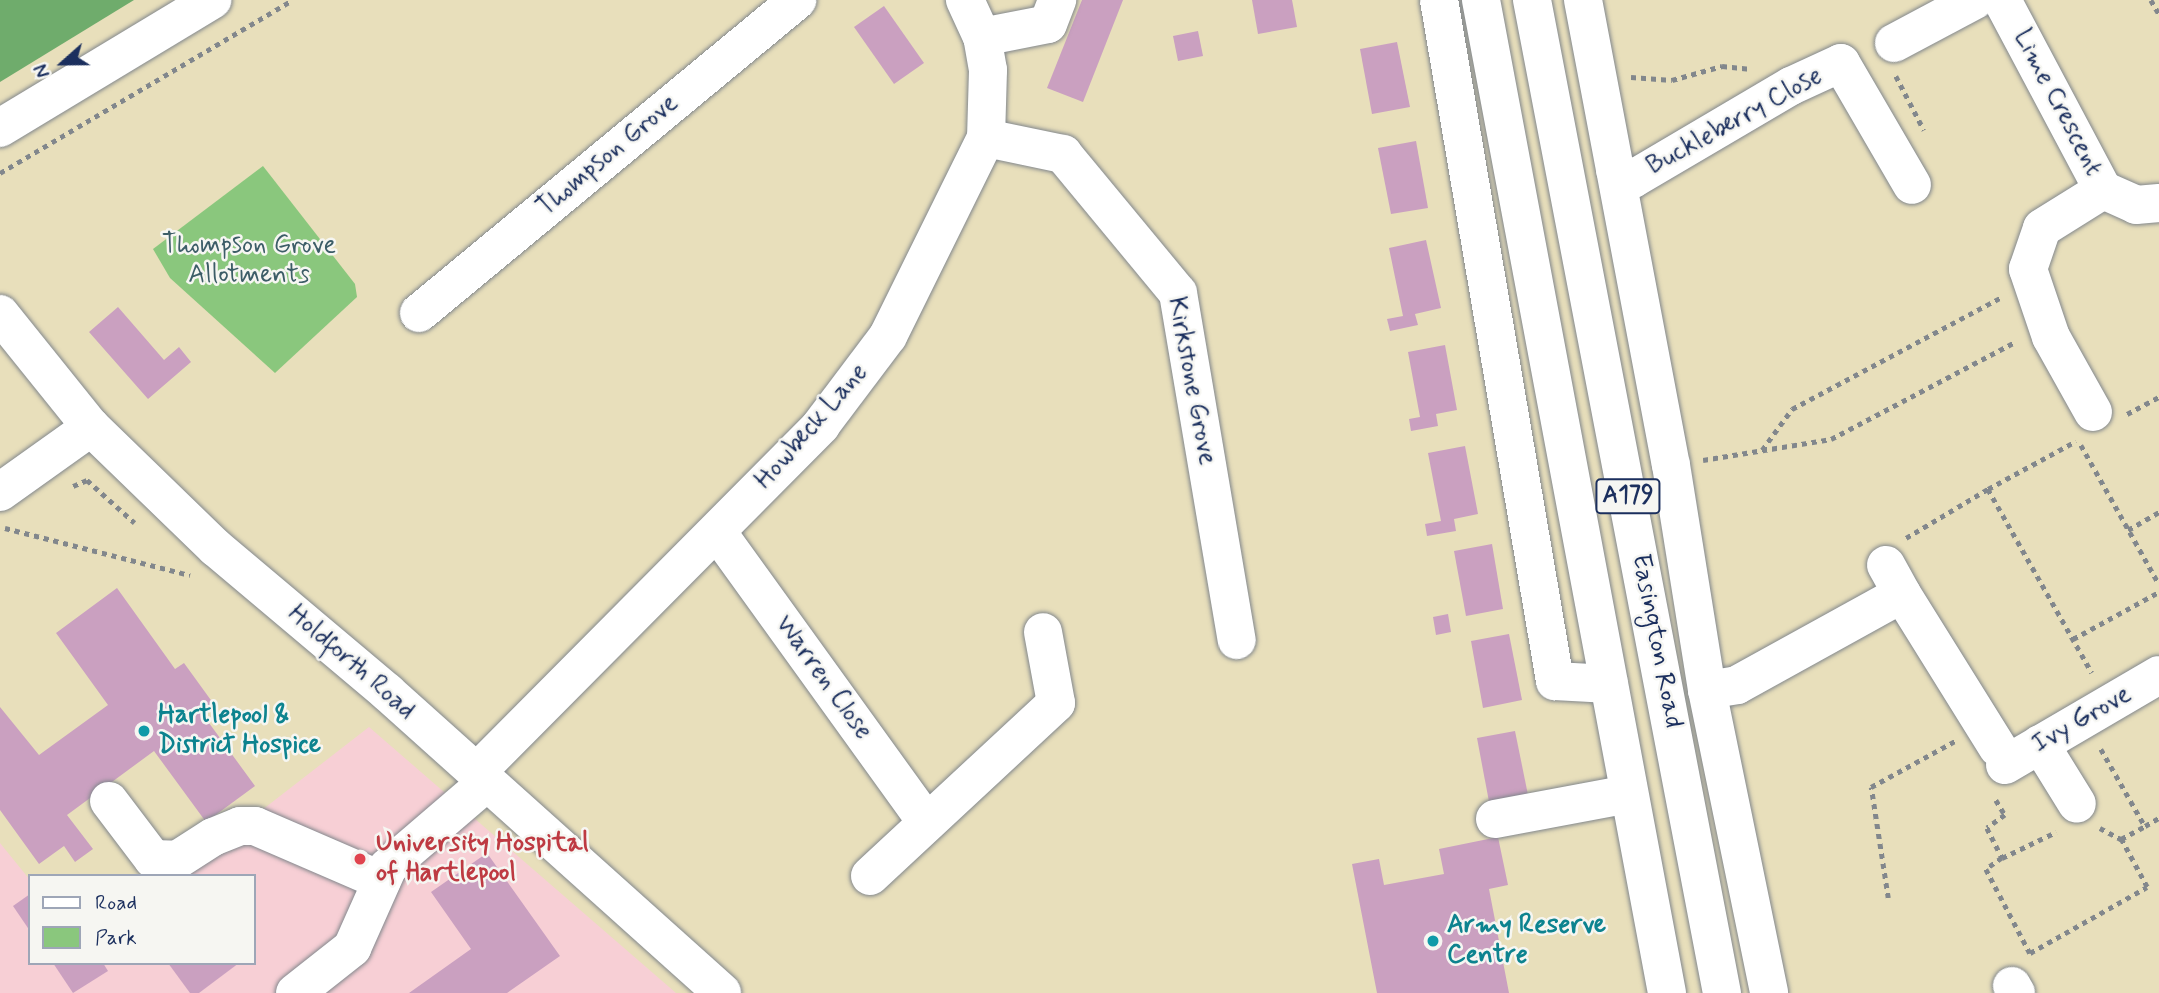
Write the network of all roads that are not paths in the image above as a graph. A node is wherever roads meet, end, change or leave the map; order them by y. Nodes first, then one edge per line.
1 (212, 0) edge
2 (797, 0) edge
3 (965, 0) edge
4 (1057, 0) edge
5 (1439, 0) edge
6 (1481, 0) edge
7 (1532, 0) edge
8 (1583, 0) edge
9 (1975, 0) edge
10 (2002, 0) edge
11 (982, 37) junction
12 (1841, 63) junction
13 (0, 128) edge
14 (986, 138) junction
15 (1615, 170) junction
16 (1912, 185) dead end
17 (2103, 190) junction
18 (2159, 203) edge
19 (419, 313) dead end
20 (0, 314) edge
21 (2086, 426) road end
22 (91, 427) junction
23 (1, 510) edge
24 (718, 533) junction
25 (1043, 632) dead end
26 (1237, 640) dead end
27 (2159, 675) edge
28 (1609, 684) junction
29 (1707, 690) junction
30 (2040, 744) junction
31 (481, 778) junction
32 (1684, 786) junction
33 (1629, 794) junction
34 (109, 801) dead end
35 (2077, 804) dead end
36 (1495, 819) dead end
37 (927, 823) junction
38 (870, 876) dead end
39 (382, 881) junction
40 (295, 993) edge
41 (722, 993) edge
42 (1667, 993) edge
43 (1722, 993) edge
44 (1769, 993) edge

1 - 13 main road
2 - 19 main road, Thompson Grove
3 - 11 main road, Howbeck Lane
4 - 11 main road
5 - 28 main road
6 - 28 main road, Easington Road / A179
7 - 32 main road, Easington Road / A179
8 - 15 main road, Easington Road
9 - 12 main road
10 - 17 main road, Lime Crescent
11 - 14 main road, Howbeck Lane
12 - 15 main road, Buckleberry Close
12 - 16 main road, Buckleberry Close
14 - 24 main road, Howbeck Lane
14 - 26 main road, Kirkstone Grove
15 - 29 main road, Easington Road
17 - 18 main road, Lime Crescent
17 - 21 main road
20 - 22 main road, Holdforth Road
22 - 23 main road
22 - 31 main road, Holdforth Road
24 - 31 main road, Howbeck Lane
24 - 37 main road, Warren Close
25 - 37 main road
27 - 30 main road, Ivy Grove
28 - 33 main road, Easington Road / A179
29 - 30 main road, Ivy Grove
29 - 44 main road, Easington Road
30 - 35 main road
31 - 39 main road, Howbeck Lane
31 - 41 main road, Holdforth Road
32 - 33 main road
32 - 43 main road, Easington Road / A179
33 - 36 main road
33 - 42 main road, Easington Road / A179
34 - 39 main road
37 - 38 main road
39 - 40 main road, Howbeck Lane

